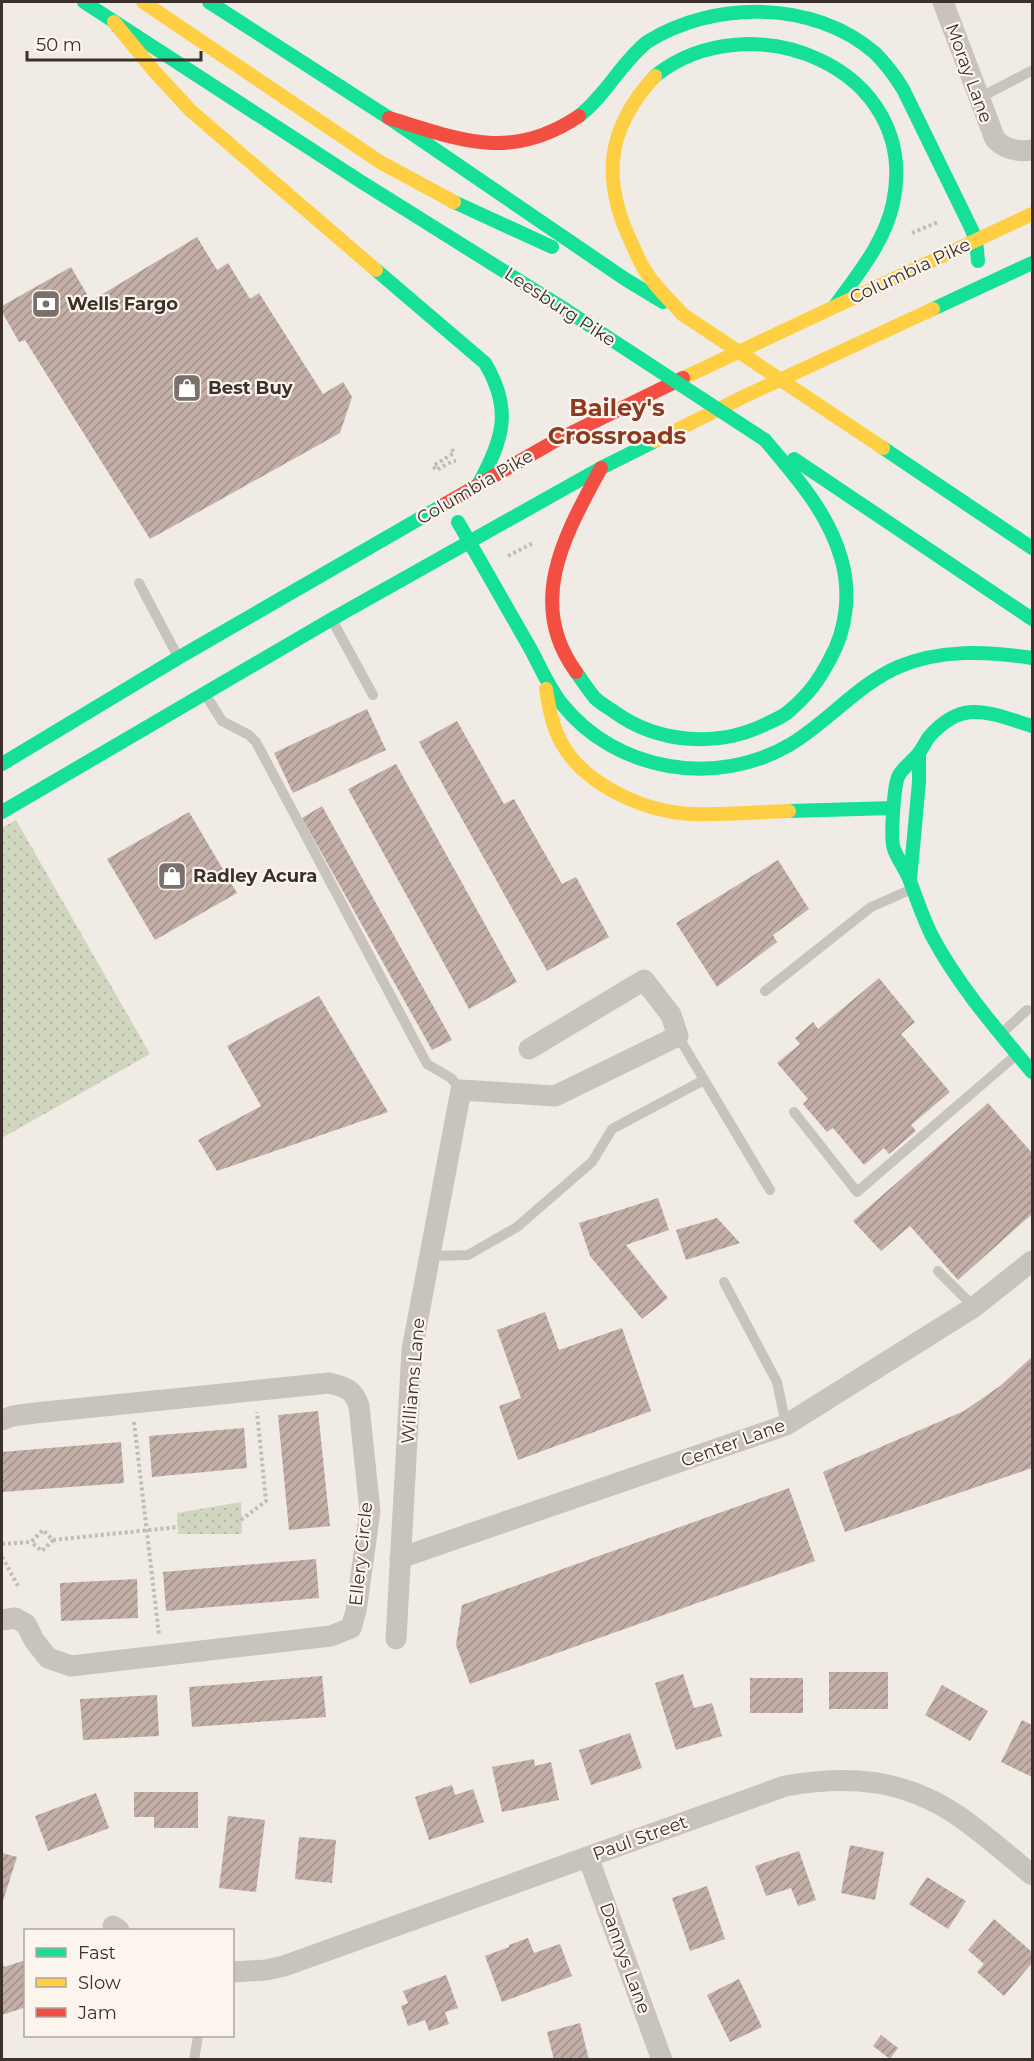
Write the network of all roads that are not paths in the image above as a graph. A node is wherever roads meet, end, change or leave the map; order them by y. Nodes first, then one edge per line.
1 (84, 2) edge
2 (143, 2) edge
3 (209, 2) edge
4 (943, 2) edge
5 (114, 22) junction
6 (755, 32) dead end
7 (778, 33) dead end
8 (1031, 71) edge
9 (979, 98) junction
10 (389, 117) junction
11 (1032, 150) edge
12 (1032, 214) edge
13 (976, 240) junction
14 (1032, 263) edge
15 (625, 279) junction
16 (967, 293) junction
17 (834, 307) junction
18 (682, 314) junction
19 (765, 440) junction
20 (601, 468) junction
21 (478, 485) junction
22 (448, 502) junction
23 (468, 542) junction
24 (1032, 548) edge
25 (139, 583) dead end
26 (1032, 619) edge
27 (332, 620) junction
28 (178, 658) junction
29 (1032, 658) edge
30 (544, 675) junction
31 (205, 694) junction
32 (373, 695) dead end
33 (1032, 726) edge
34 (919, 753) junction
35 (2, 764) edge
36 (893, 808) junction
37 (2, 812) edge
38 (911, 884) junction
39 (765, 991) dead end
40 (1027, 1010) dead end
41 (1001, 1034) junction
42 (678, 1036) junction
43 (529, 1049) dead end
44 (1017, 1054) junction
45 (1032, 1072) edge
46 (704, 1080) junction
47 (461, 1090) junction
48 (794, 1112) dead end
49 (770, 1190) dead end
50 (430, 1256) junction
51 (1032, 1261) edge
52 (938, 1270) dead end
53 (724, 1282) dead end
54 (974, 1307) junction
55 (2, 1420) edge
56 (786, 1425) junction
57 (400, 1558) junction
58 (2, 1620) edge
59 (396, 1639) dead end
60 (588, 1857) junction
61 (1032, 1875) edge
62 (234, 1972) edge
63 (198, 2037) edge
64 (194, 2060) edge
65 (662, 2060) edge

1 - 5 main road, Leesburg Pike
2 - 15 main road
3 - 10 main road
4 - 9 street, Moray Lane
5 - 19 main road, Leesburg Pike, bridge
5 - 21 main road
6 - 18 main road
7 - 17 main road
8 - 9 lane
9 - 11 street, Moray Lane
10 - 13 main road
10 - 15 main road
12 - 13 main road, Columbia Pike
13 - 16 main road
13 - 17 main road, Columbia Pike
14 - 16 main road
15 - 18 main road
16 - 20 main road
17 - 21 main road, Columbia Pike
18 - 24 main road, bridge
19 - 20 main road
19 - 26 main road, Leesburg Pike
20 - 23 main road
21 - 22 main road, Columbia Pike
22 - 23 main road
22 - 28 main road, Columbia Pike
23 - 27 main road
23 - 30 main road
25 - 28 lane
27 - 31 main road
27 - 32 lane
28 - 35 main road, Columbia Pike
29 - 30 main road
30 - 36 main road
31 - 37 main road
31 - 47 lane
33 - 34 main road
34 - 36 main road
34 - 38 main road
36 - 38 main road
38 - 39 lane
38 - 41 main road
40 - 41 lane
41 - 44 main road
42 - 43 street
42 - 46 lane
42 - 47 street
44 - 45 main road
44 - 48 lane
46 - 49 lane
46 - 50 lane
47 - 50 street, Williams Lane
50 - 57 street, Williams Lane
51 - 54 street, Center Lane
52 - 54 lane
53 - 56 lane
54 - 56 street, Center Lane
55 - 58 street, Ellery Circle
56 - 57 street, Center Lane
57 - 59 street, Williams Lane
60 - 61 street, Paul Street
60 - 62 street, Paul Street
60 - 65 street, Dannys Lane
63 - 64 lane

